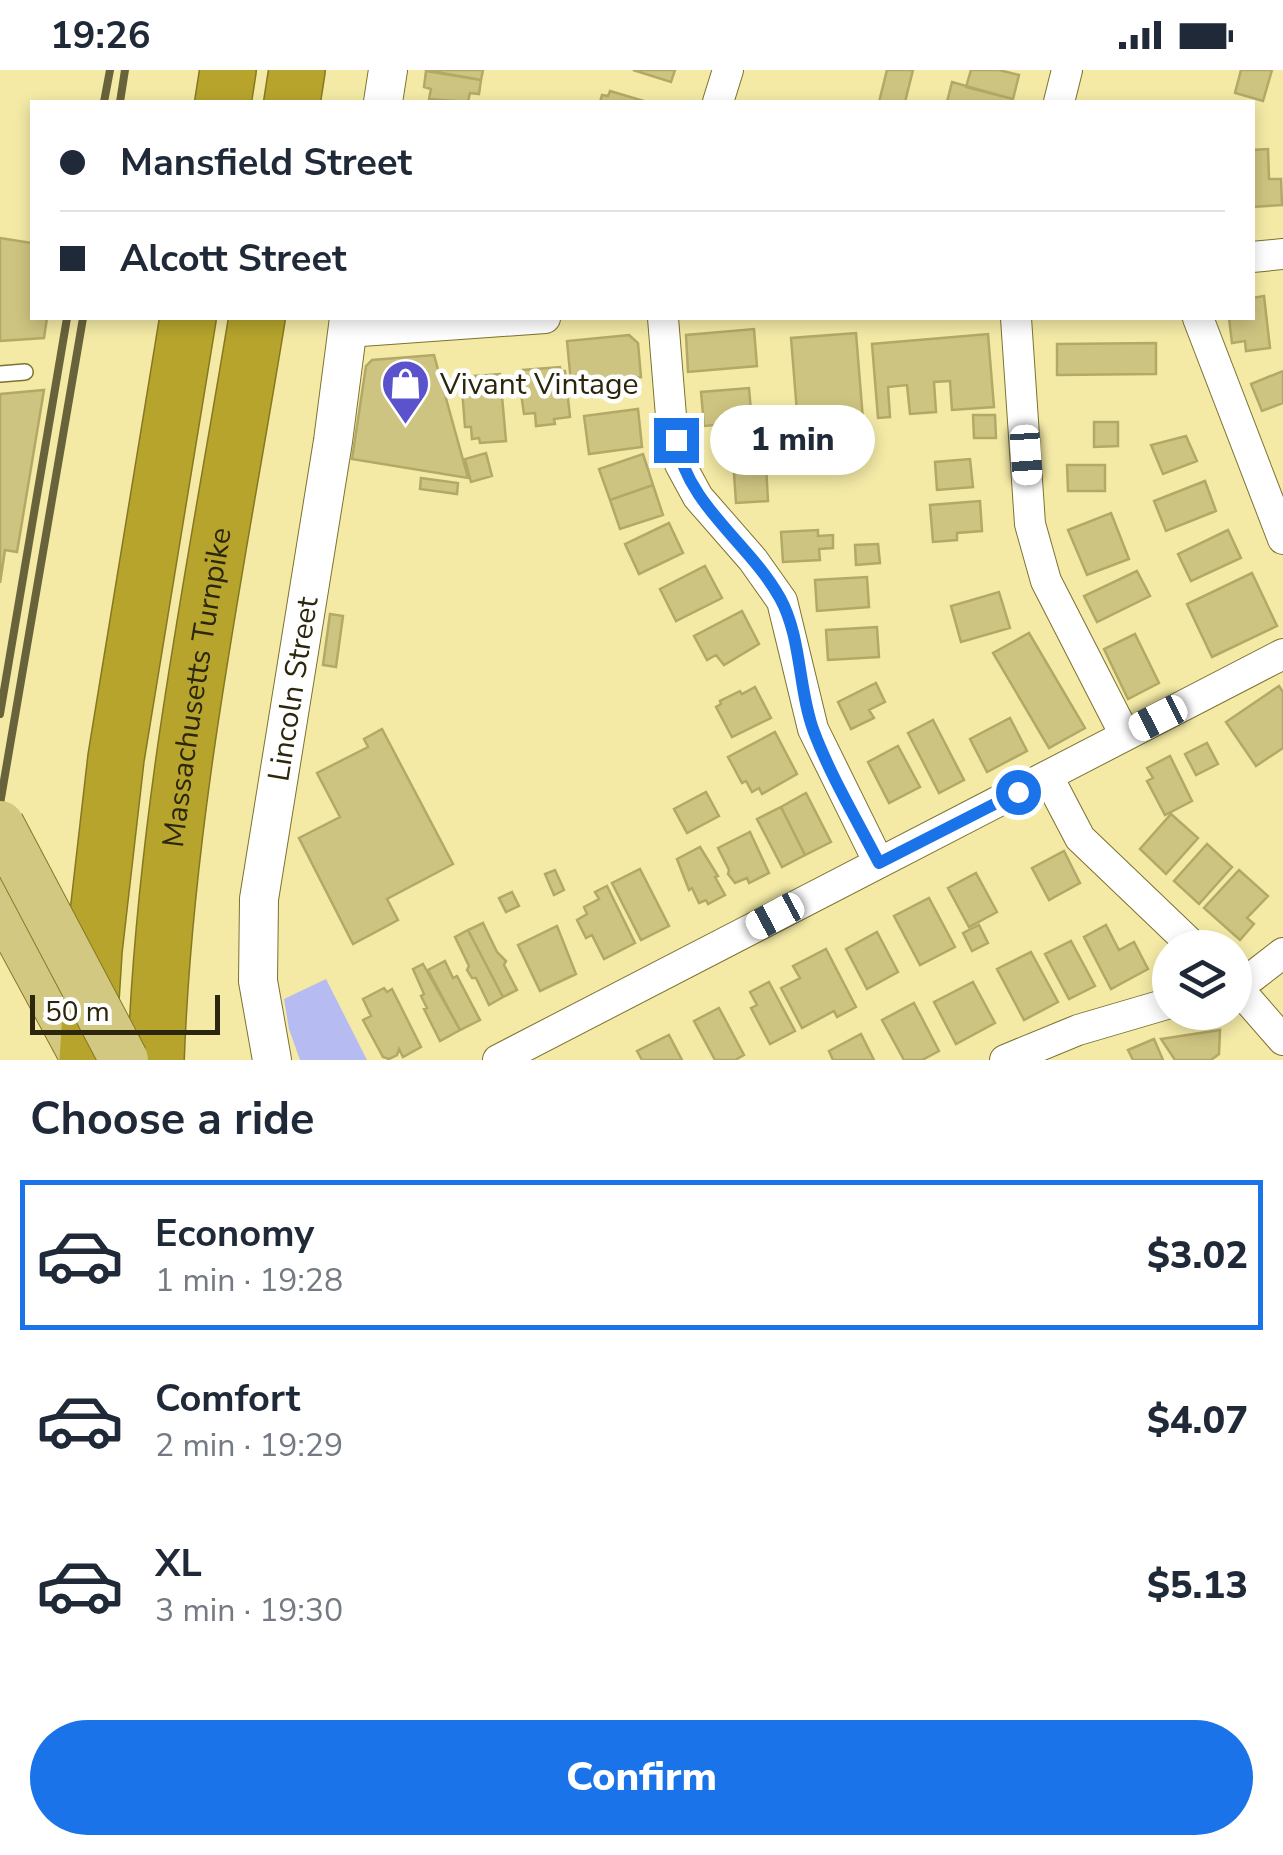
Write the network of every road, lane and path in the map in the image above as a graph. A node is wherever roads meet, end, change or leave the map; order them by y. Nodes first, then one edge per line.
1 (228, 70) edge
2 (297, 70) edge
3 (388, 70) edge
4 (728, 70) edge
5 (1067, 70) edge
6 (223, 100) edge
7 (292, 100) edge
8 (382, 100) edge
9 (719, 100) edge
10 (1060, 100) edge
11 (1283, 254) edge
12 (1255, 257) edge
13 (188, 320) edge
14 (257, 320) edge
15 (489, 320) edge
16 (663, 320) edge
17 (1016, 320) edge
18 (1199, 320) edge
19 (348, 325) edge
20 (25, 372) dead end
21 (0, 374) edge
22 (1283, 538) edge
23 (1283, 654) edge
24 (1125, 735) junction
25 (1048, 777) junction
26 (0, 825) edge
27 (879, 863) junction
28 (0, 901) edge
29 (1176, 930) edge
30 (1283, 954) edge
31 (1252, 976) edge
32 (1252, 1004) edge
33 (1152, 1008) edge
34 (1283, 1040) edge
35 (86, 1060) edge
36 (124, 1060) edge
37 (156, 1060) edge
38 (272, 1060) edge
39 (498, 1060) edge
40 (1005, 1060) edge

1 - 6 highway
2 - 7 highway
3 - 8 street
4 - 9 street
5 - 10 street
11 - 12 street
13 - 35 highway
14 - 37 highway, Massachusetts Turnpike
15 - 19 street
16 - 27 street
17 - 24 street
18 - 22 street
19 - 38 street, Lincoln Street
20 - 21 lane
23 - 24 street
24 - 25 street
25 - 27 street
25 - 29 street
26 - 36 main road, bridge
27 - 39 street
28 - 35 main road
30 - 31 street
32 - 34 street
33 - 40 street

